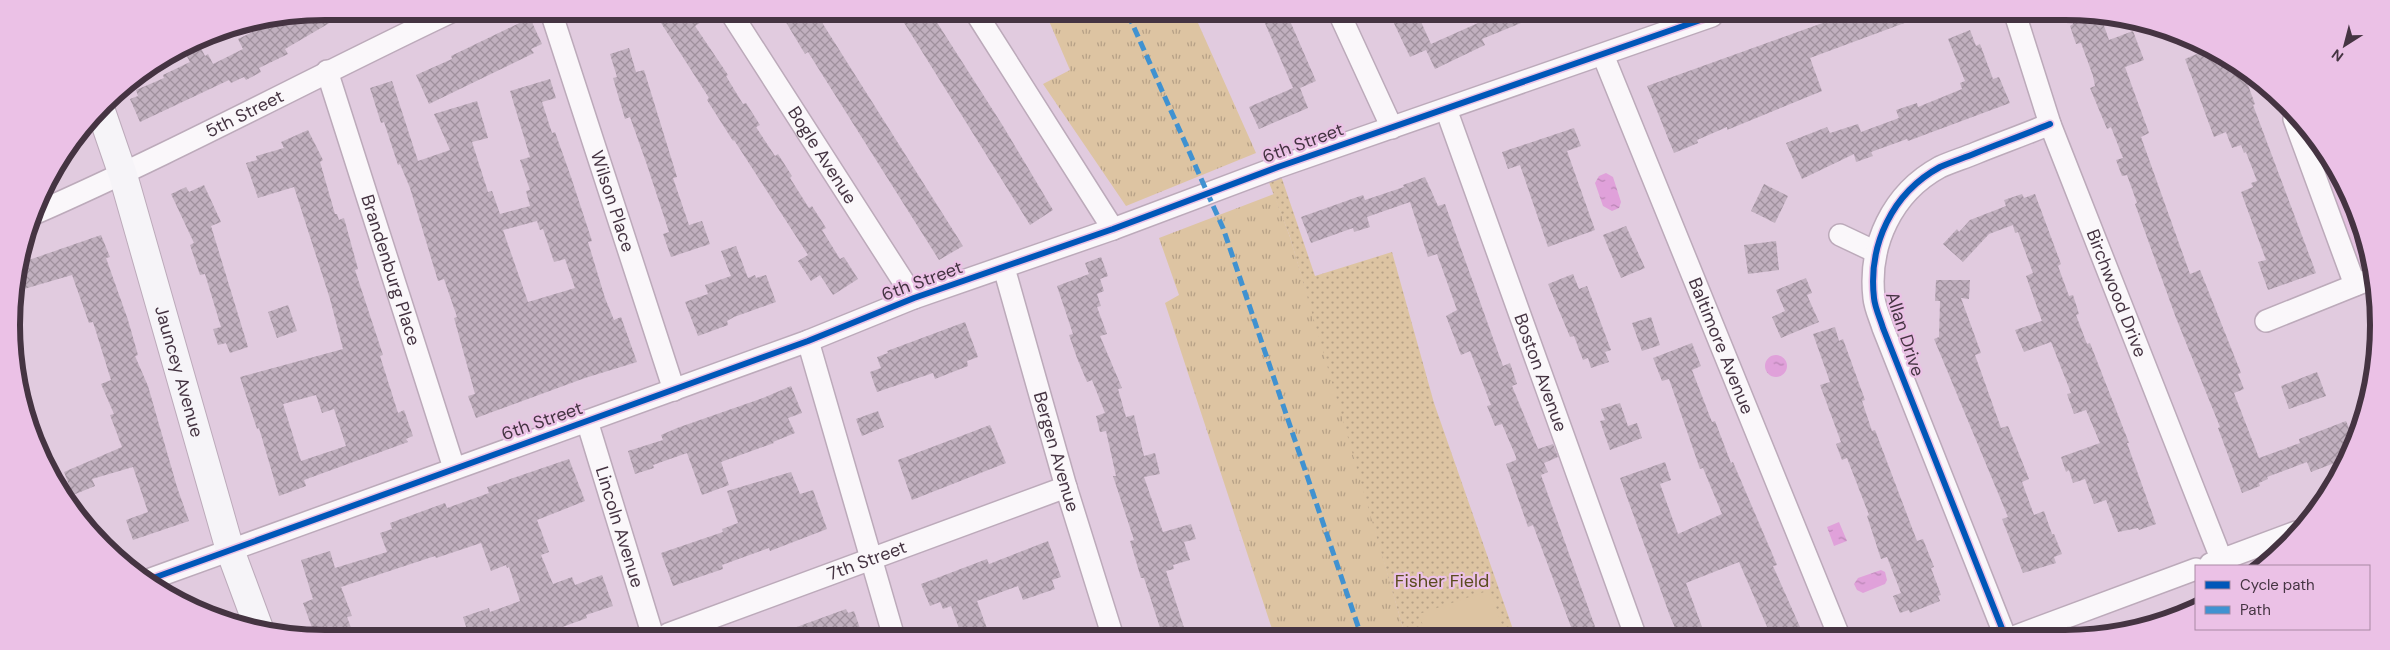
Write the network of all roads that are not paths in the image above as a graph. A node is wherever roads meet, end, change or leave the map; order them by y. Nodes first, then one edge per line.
1 (434, 20) edge
2 (554, 20) edge
3 (735, 20) edge
4 (980, 20) edge
5 (1342, 20) edge
6 (1701, 20) edge
7 (2017, 20) edge
8 (1603, 55) junction
9 (327, 71) junction
10 (1446, 109) junction
11 (103, 116) edge
12 (2050, 124) junction
13 (1392, 128) junction
14 (2298, 129) edge
15 (123, 175) junction
16 (42, 210) edge
17 (1113, 229) junction
18 (1840, 235) dead end
19 (1876, 252) junction
20 (1004, 268) junction
21 (2364, 281) edge
22 (914, 298) junction
23 (2266, 321) dead end
24 (808, 341) junction
25 (674, 390) junction
26 (587, 421) junction
27 (454, 468) junction
28 (1066, 487) junction
29 (2285, 536) edge
30 (230, 550) junction
31 (871, 558) junction
32 (2216, 564) edge
33 (2195, 569) edge
34 (154, 578) edge
35 (257, 622) edge
36 (651, 630) edge
37 (679, 630) edge
38 (892, 630) edge
39 (1111, 630) edge
40 (1633, 630) edge
41 (1837, 630) edge
42 (2003, 630) edge
43 (2032, 630) edge

1 - 9 street, 5th Street
2 - 25 street, Wilson Place
3 - 22 street, Bogle Avenue
4 - 17 street
5 - 13 street
6 - 8 street, 6th Street
7 - 12 street, Birchwood Drive
8 - 10 street, 6th Street
8 - 41 street, Baltimore Avenue
9 - 15 street, 5th Street
9 - 27 street, Brandenburg Place
10 - 13 street, 6th Street
10 - 40 street, Boston Avenue
11 - 15 street, Jauncey Avenue
12 - 19 street, Allan Drive
12 - 32 street, Birchwood Drive
13 - 17 street, 6th Street
14 - 21 street
15 - 16 street, 5th Street
15 - 30 street, Jauncey Avenue
17 - 20 street, 6th Street
18 - 19 street
19 - 42 street, Allan Drive
20 - 22 street, 6th Street
20 - 28 street, Bergen Avenue
21 - 23 street
22 - 24 street, 6th Street
24 - 25 street, 6th Street
24 - 31 street
25 - 26 street, 6th Street
26 - 27 street, 6th Street
26 - 36 street, Lincoln Avenue
27 - 30 street, 6th Street
28 - 31 street, 7th Street
28 - 39 street, Bergen Avenue
29 - 32 street
30 - 34 street, 6th Street
30 - 35 street, Jauncey Avenue
31 - 37 street, 7th Street
31 - 38 street
33 - 43 street

